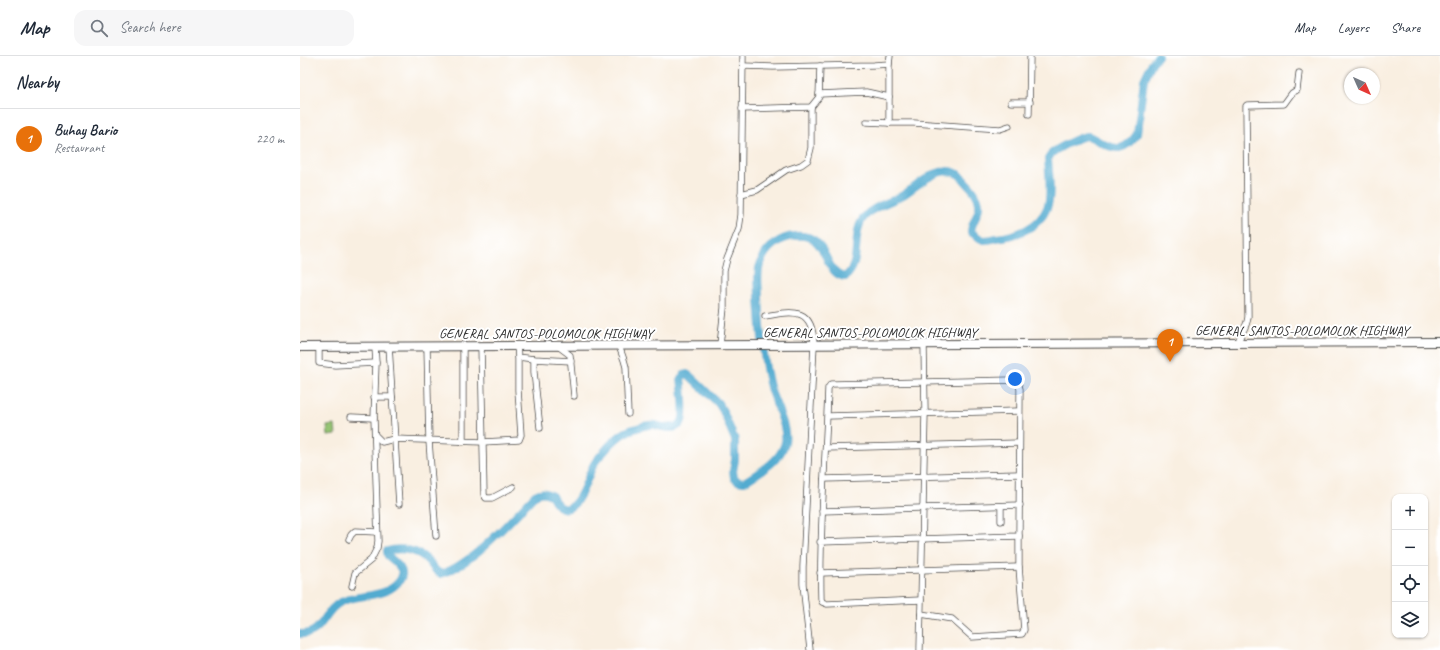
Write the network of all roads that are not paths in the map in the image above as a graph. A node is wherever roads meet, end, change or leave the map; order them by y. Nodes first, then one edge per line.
1 (743, 56) edge
2 (890, 56) edge
3 (1030, 56) edge
4 (889, 64) junction
5 (743, 66) junction
6 (820, 66) junction
7 (1299, 73) dead end
8 (819, 94) junction
9 (889, 97) junction
10 (1011, 102) dead end
11 (1030, 102) junction
12 (811, 106) junction
13 (742, 109) junction
14 (1029, 114) dead end
15 (890, 115) junction
16 (866, 122) dead end
17 (889, 123) junction
18 (902, 123) junction
19 (1009, 126) dead end
20 (741, 194) junction
21 (765, 316) dead end
22 (1238, 342) junction
23 (1440, 342) edge
24 (924, 344) junction
25 (720, 345) junction
26 (814, 345) junction
27 (389, 346) junction
28 (427, 346) junction
29 (463, 346) junction
30 (481, 346) junction
31 (517, 346) junction
32 (558, 346) junction
33 (619, 346) junction
34 (300, 347) edge
35 (319, 347) junction
36 (375, 347) junction
37 (518, 357) junction
38 (534, 359) junction
39 (571, 361) junction
40 (376, 363) junction
41 (923, 380) junction
42 (574, 396) dead end
43 (374, 397) junction
44 (392, 397) junction
45 (1019, 411) junction
46 (923, 413) junction
47 (628, 414) dead end
48 (828, 416) junction
49 (351, 417) dead end
50 (374, 418) junction
51 (540, 428) dead end
52 (375, 435) junction
53 (394, 439) junction
54 (429, 441) junction
55 (463, 442) junction
56 (483, 442) junction
57 (1019, 443) junction
58 (923, 446) junction
59 (826, 448) junction
60 (1019, 474) junction
61 (922, 476) junction
62 (824, 479) junction
63 (513, 487) dead end
64 (399, 504) dead end
65 (1020, 505) junction
66 (1001, 506) junction
67 (921, 508) junction
68 (822, 511) junction
69 (1001, 521) dead end
70 (377, 532) junction
71 (436, 536) dead end
72 (1019, 536) junction
73 (349, 539) dead end
74 (920, 539) junction
75 (820, 542) junction
76 (1020, 567) junction
77 (920, 570) junction
78 (820, 573) junction
79 (352, 586) dead end
80 (919, 600) junction
81 (921, 614) junction
82 (919, 634) junction
83 (810, 650) edge
84 (919, 650) edge

1 - 5 street
2 - 4 street
3 - 11 street
4 - 6 street
4 - 9 street
5 - 6 street
5 - 13 street
6 - 8 street
7 - 22 street
8 - 9 street
8 - 12 street
9 - 15 street
10 - 11 street
11 - 14 street
12 - 13 street
12 - 20 street
13 - 20 street
15 - 17 street
15 - 18 street
16 - 17 street
17 - 18 street
18 - 19 street
20 - 25 street
21 - 26 street
22 - 23 highway, GENERAL SANTOS-POLOMOLOK HIGHWAY
22 - 24 highway, GENERAL SANTOS-POLOMOLOK HIGHWAY
24 - 26 highway, GENERAL SANTOS-POLOMOLOK HIGHWAY
24 - 41 street
25 - 26 highway, GENERAL SANTOS-POLOMOLOK HIGHWAY
25 - 33 highway, GENERAL SANTOS-POLOMOLOK HIGHWAY
26 - 83 street
27 - 28 highway, GENERAL SANTOS-POLOMOLOK HIGHWAY
27 - 36 highway, GENERAL SANTOS-POLOMOLOK HIGHWAY
27 - 44 street
28 - 29 highway, GENERAL SANTOS-POLOMOLOK HIGHWAY
28 - 54 street
29 - 30 highway, GENERAL SANTOS-POLOMOLOK HIGHWAY
29 - 55 street
30 - 31 highway, GENERAL SANTOS-POLOMOLOK HIGHWAY
30 - 56 street
31 - 32 highway, GENERAL SANTOS-POLOMOLOK HIGHWAY
31 - 37 street
32 - 33 highway, GENERAL SANTOS-POLOMOLOK HIGHWAY
32 - 39 street
33 - 47 street
34 - 35 highway, GENERAL SANTOS-POLOMOLOK HIGHWAY
35 - 36 highway, GENERAL SANTOS-POLOMOLOK HIGHWAY
35 - 40 street
36 - 40 street
37 - 38 street
37 - 56 street
38 - 39 street
38 - 51 street
39 - 42 street
40 - 43 street
41 - 45 street
41 - 46 street
41 - 48 street
43 - 44 street
43 - 50 street
44 - 53 street
45 - 46 street
45 - 57 street
46 - 48 street
46 - 58 street
48 - 59 street
49 - 50 street
50 - 52 street
52 - 53 street
52 - 70 street
53 - 54 street
53 - 64 street
54 - 55 street
54 - 71 street
55 - 56 street
56 - 63 street
57 - 58 street
57 - 60 street
58 - 59 street
58 - 61 street
59 - 62 street
60 - 61 street
60 - 65 street
61 - 62 street
61 - 67 street
62 - 68 street
65 - 66 street
65 - 72 street
66 - 67 street
66 - 69 street
67 - 68 street
67 - 74 street
68 - 75 street
70 - 73 street
70 - 79 street
72 - 74 street
72 - 76 street
74 - 75 street
74 - 77 street
75 - 78 street
76 - 77 street
76 - 81 street
77 - 78 street
77 - 80 street
78 - 80 street
80 - 81 street
80 - 82 street
81 - 82 street
82 - 84 street

